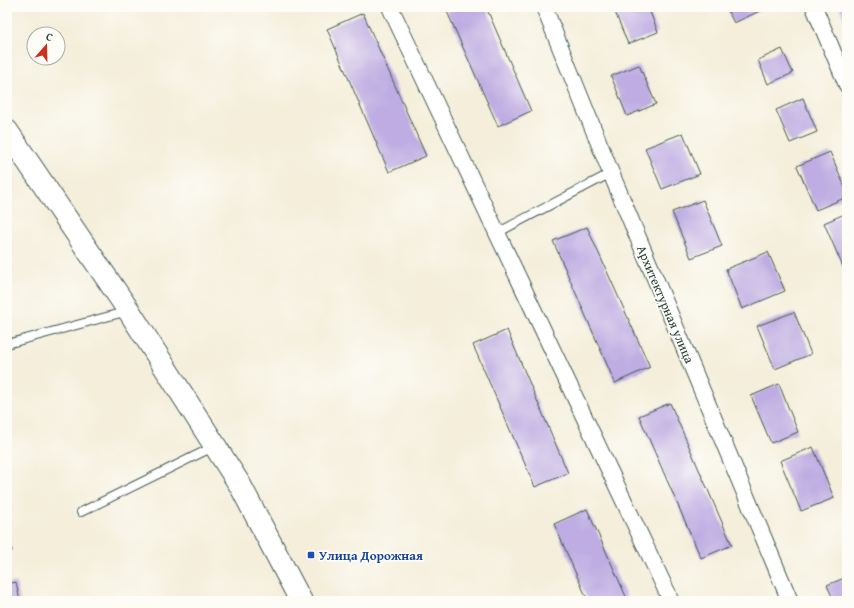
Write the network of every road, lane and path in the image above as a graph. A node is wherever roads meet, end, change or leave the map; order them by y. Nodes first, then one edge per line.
1 (390, 7) edge
2 (544, 7) edge
3 (814, 7) edge
4 (847, 85) edge
5 (7, 131) edge
6 (611, 173) junction
7 (497, 233) junction
8 (129, 311) junction
9 (7, 344) edge
10 (215, 446) junction
11 (81, 512) dead end
12 (301, 601) edge
13 (670, 601) edge
14 (790, 601) edge

1 - 7 street
2 - 6 street, Архитектурная улица
3 - 4 street
5 - 8 main road
6 - 7 lane
6 - 14 street, Архитектурная улица
7 - 13 street
8 - 9 lane
8 - 10 main road
10 - 11 lane
10 - 12 main road

